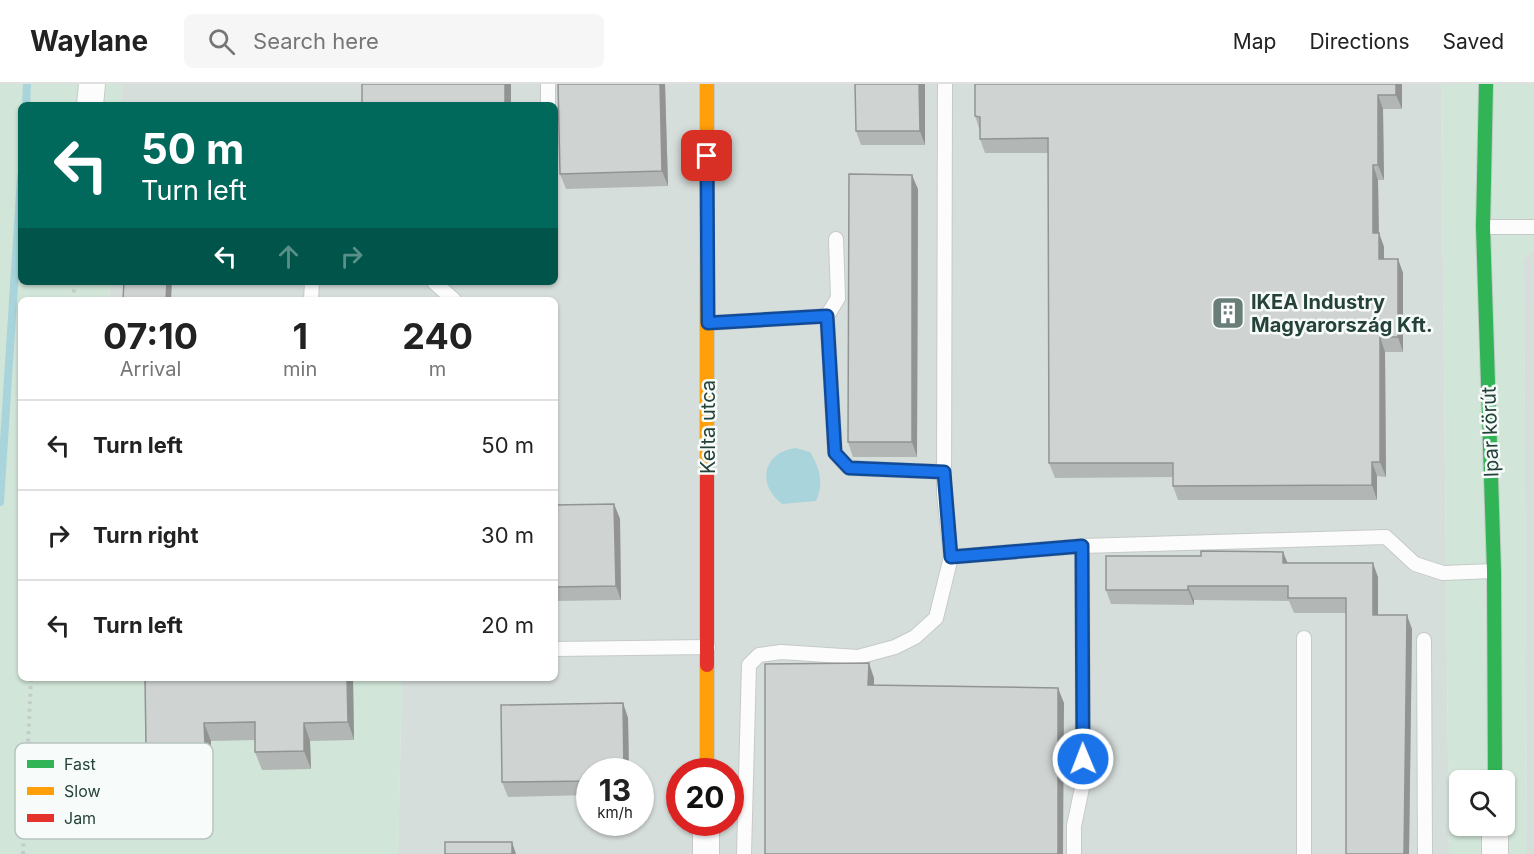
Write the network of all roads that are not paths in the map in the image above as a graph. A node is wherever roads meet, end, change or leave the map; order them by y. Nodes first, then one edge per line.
1 (92, 84) edge
2 (548, 84) edge
3 (707, 84) edge
4 (945, 84) edge
5 (1486, 84) edge
6 (90, 102) edge
7 (548, 102) edge
8 (1483, 227) junction
9 (1534, 227) edge
10 (836, 239) dead end
11 (437, 285) edge
12 (451, 297) edge
13 (827, 316) junction
14 (708, 323) junction
15 (944, 472) junction
16 (1082, 546) junction
17 (951, 557) junction
18 (1494, 572) junction
19 (1304, 638) dead end
20 (1424, 640) dead end
21 (708, 647) junction
22 (558, 649) edge
23 (707, 758) edge
24 (1495, 770) edge
25 (706, 836) edge
26 (1495, 836) edge
27 (706, 854) edge
28 (744, 854) edge
29 (1074, 854) edge
30 (1304, 854) edge
31 (1425, 854) edge
32 (1495, 854) edge

1 - 6 street
2 - 7 lane
3 - 14 street, Kelta utca
4 - 15 lane
5 - 8 street, Ipar körút
8 - 9 lane
8 - 18 street, Ipar körút
10 - 13 lane
11 - 12 lane
13 - 14 lane
13 - 15 lane
14 - 21 street, Kelta utca
15 - 17 lane
16 - 17 lane
16 - 18 lane
16 - 29 lane
17 - 28 lane
18 - 24 street, Ipar körút
19 - 30 lane
20 - 31 lane
21 - 22 lane
21 - 23 street, Kelta utca
25 - 27 street
26 - 32 street

